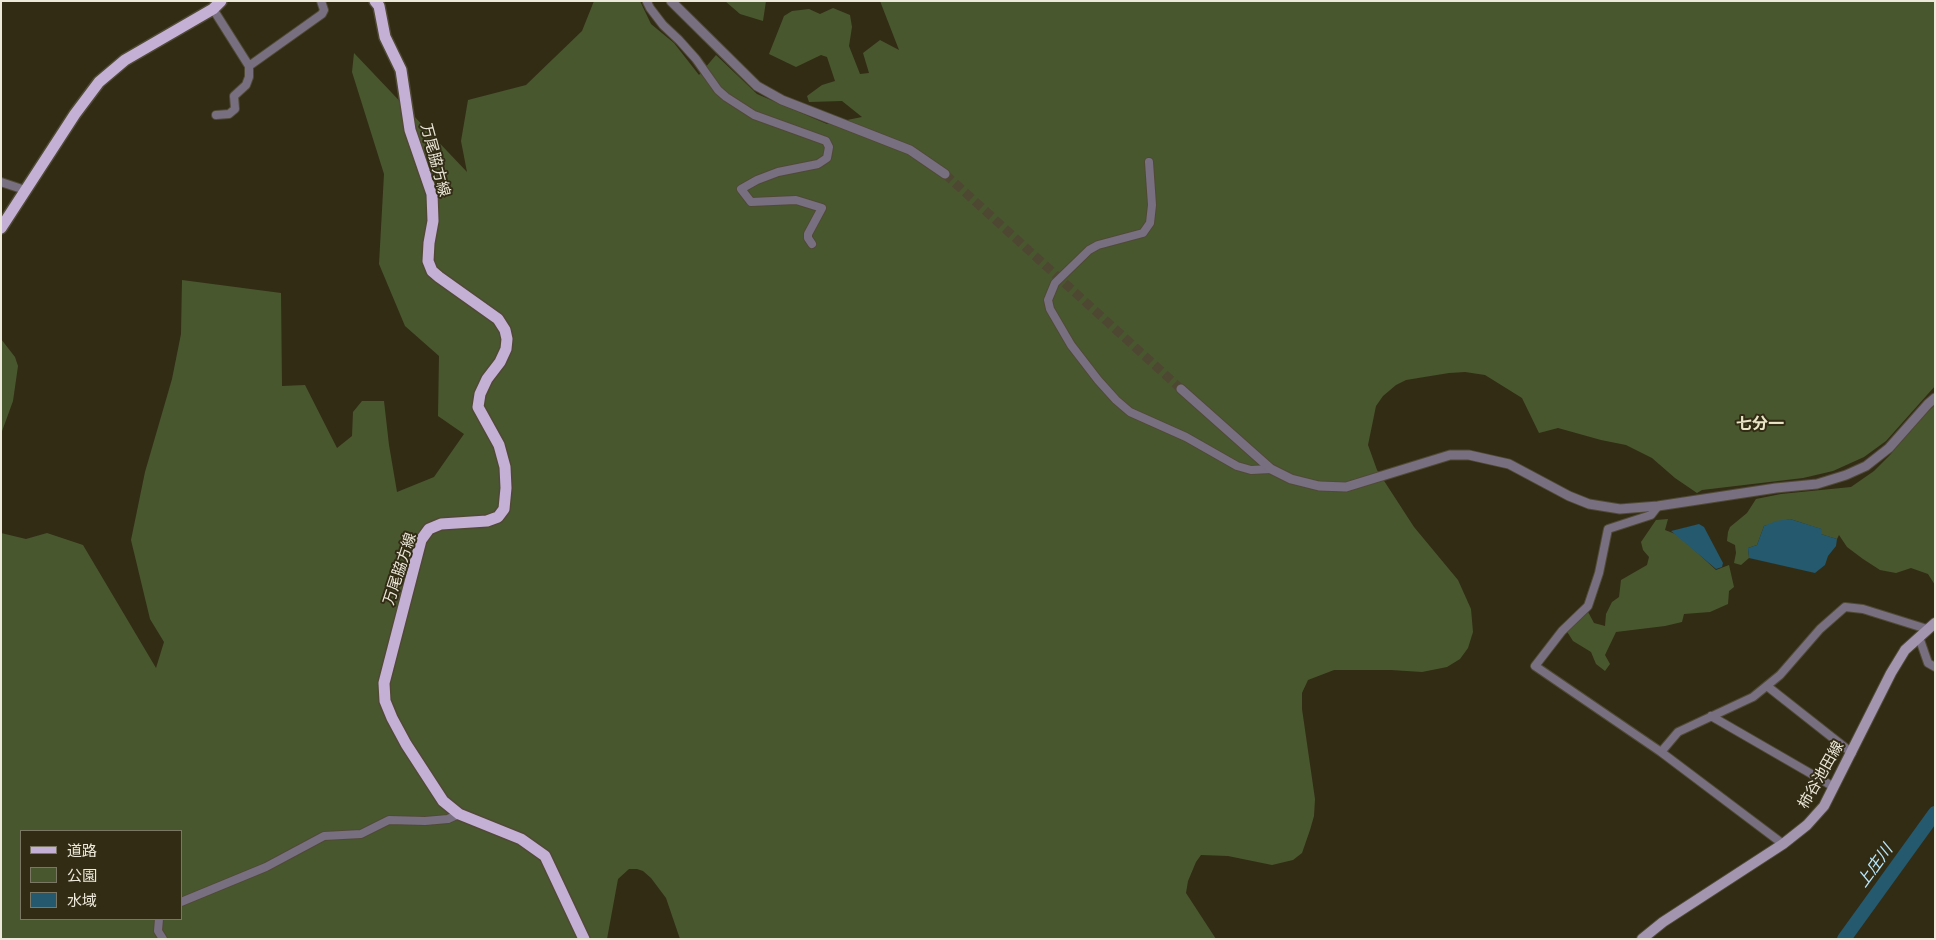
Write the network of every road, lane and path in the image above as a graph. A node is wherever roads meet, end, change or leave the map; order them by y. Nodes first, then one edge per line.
1 (320, 1) edge
2 (375, 1) edge
3 (648, 1) edge
4 (674, 3) edge
5 (217, 5) edge
6 (249, 66) junction
7 (216, 115) dead end
8 (1149, 162) dead end
9 (945, 174) tunnel mouth
10 (1, 182) edge
11 (25, 190) junction
12 (1, 228) edge
13 (812, 244) dead end
14 (1181, 388) tunnel mouth
15 (1935, 398) edge
16 (1270, 469) junction
17 (1658, 506) junction
18 (1931, 626) edge
19 (1919, 637) junction
20 (1935, 667) edge
21 (1767, 686) junction
22 (1711, 716) junction
23 (1661, 752) junction
24 (1852, 753) junction
25 (1834, 787) junction
26 (459, 814) junction
27 (1783, 844) junction
28 (182, 902) edge
29 (159, 920) edge
30 (163, 939) edge
31 (584, 939) edge
32 (1642, 939) edge

1 - 6 street
2 - 26 main road, 万尾脇方線
3 - 13 street
4 - 9 street
5 - 6 street
5 - 11 main road
6 - 7 street
8 - 16 street
10 - 11 street
11 - 12 main road
14 - 16 street
15 - 17 street
16 - 17 street
17 - 23 street
18 - 19 main road, 柿谷池田線
18 - 21 street
19 - 20 street
19 - 24 main road, 柿谷池田線
21 - 22 street
21 - 24 street
22 - 23 street
22 - 25 street
23 - 27 street
24 - 25 main road, 柿谷池田線
25 - 27 main road, 柿谷池田線
26 - 28 street
26 - 31 main road, 万尾脇方線
27 - 32 main road, 柿谷池田線
29 - 30 street

